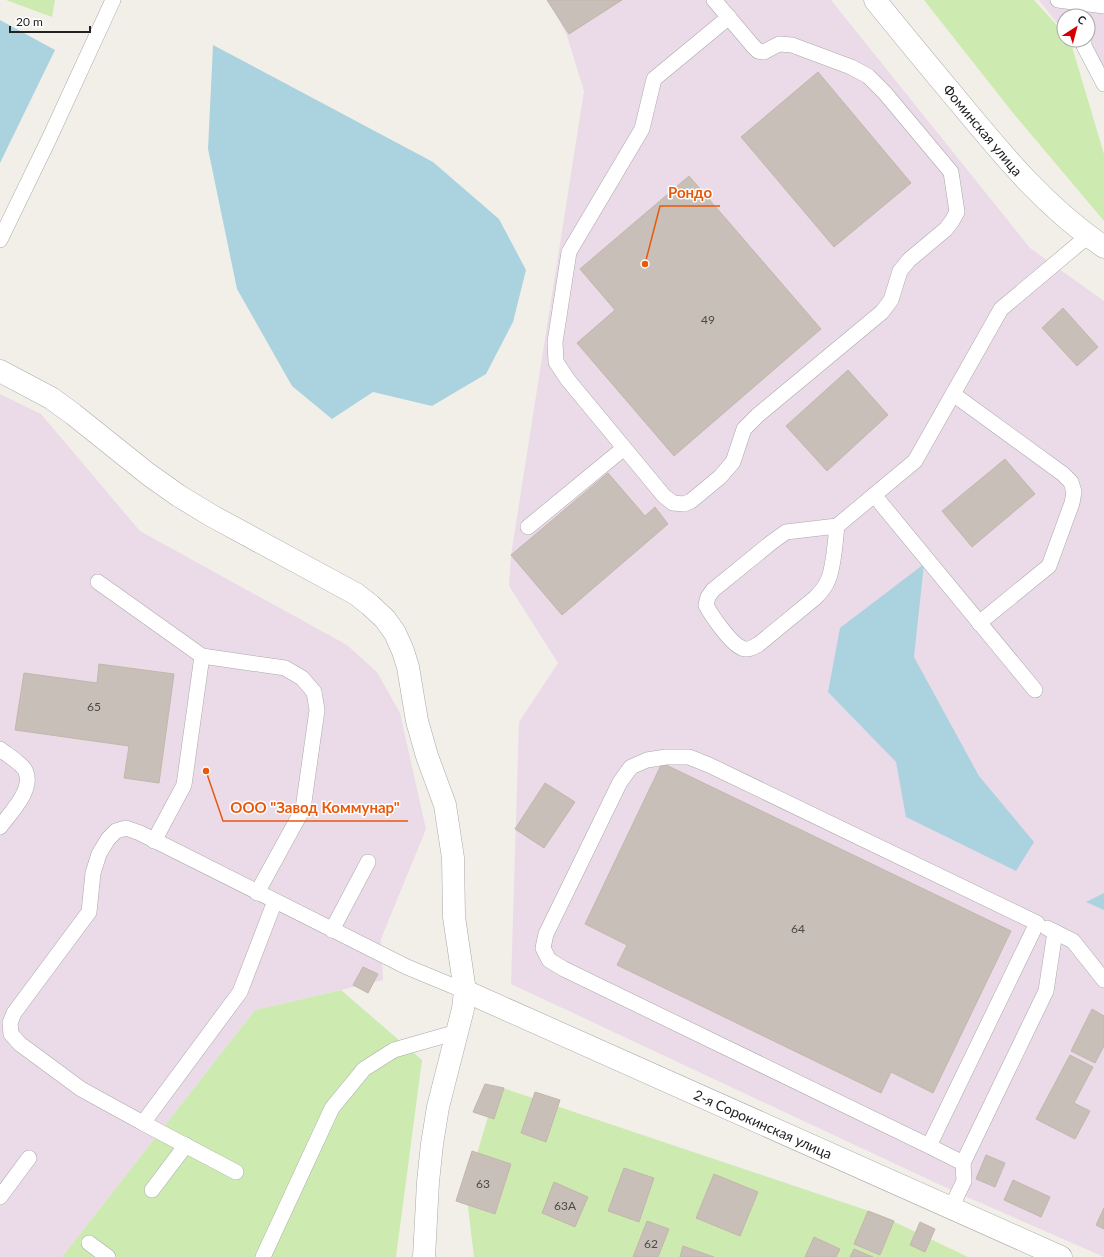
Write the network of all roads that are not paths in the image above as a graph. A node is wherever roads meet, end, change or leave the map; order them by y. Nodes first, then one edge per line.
1 (112, 0) edge
2 (714, 0) edge
3 (875, 0) edge
4 (1058, 0) edge
5 (1104, 6) edge
6 (1077, 8) edge
7 (1093, 8) edge
8 (728, 17) junction
9 (1085, 48) edge
10 (1104, 84) edge
11 (0, 240) edge
12 (1096, 242) edge
13 (0, 371) edge
14 (953, 394) junction
15 (624, 448) junction
16 (874, 495) junction
17 (837, 526) junction
18 (528, 527) dead end
19 (98, 582) dead end
20 (979, 623) junction
21 (202, 656) junction
22 (1036, 690) dead end
23 (0, 749) edge
24 (0, 827) edge
25 (154, 841) junction
26 (368, 862) dead end
27 (257, 893) junction
28 (275, 901) junction
29 (1037, 924) junction
30 (332, 930) junction
31 (1054, 932) junction
32 (1104, 980) edge
33 (465, 991) junction
34 (457, 1032) junction
35 (143, 1123) junction
36 (186, 1145) junction
37 (929, 1146) junction
38 (29, 1158) dead end
39 (963, 1163) junction
40 (236, 1172) dead end
41 (152, 1190) dead end
42 (0, 1197) edge
43 (951, 1208) junction
44 (89, 1243) dead end
45 (108, 1257) edge
46 (263, 1257) edge
47 (424, 1257) edge
48 (1061, 1257) edge

1 - 11 lane
2 - 8 lane
3 - 12 street, Фоминская улица
4 - 6 lane
5 - 7 lane
8 - 15 lane
8 - 15 lane
9 - 10 lane
12 - 14 lane
13 - 33 street
14 - 16 lane
14 - 20 lane
15 - 18 lane
16 - 17 lane
16 - 20 lane
17 - 17 lane
19 - 21 lane
20 - 22 lane
21 - 25 lane
21 - 27 lane
23 - 24 lane
25 - 27 lane
25 - 35 lane
26 - 30 lane
27 - 28 lane
28 - 30 lane
28 - 35 lane
29 - 31 lane
29 - 37 lane
29 - 37 lane
30 - 33 lane
31 - 32 lane
31 - 39 lane
33 - 34 street
33 - 43 street, 2-я Сорокинская улица
34 - 46 lane
34 - 47 street
35 - 36 lane
36 - 40 lane
36 - 41 lane
37 - 39 lane
38 - 42 lane
39 - 43 lane
43 - 48 street, 2-я Сорокинская улица
44 - 45 lane

